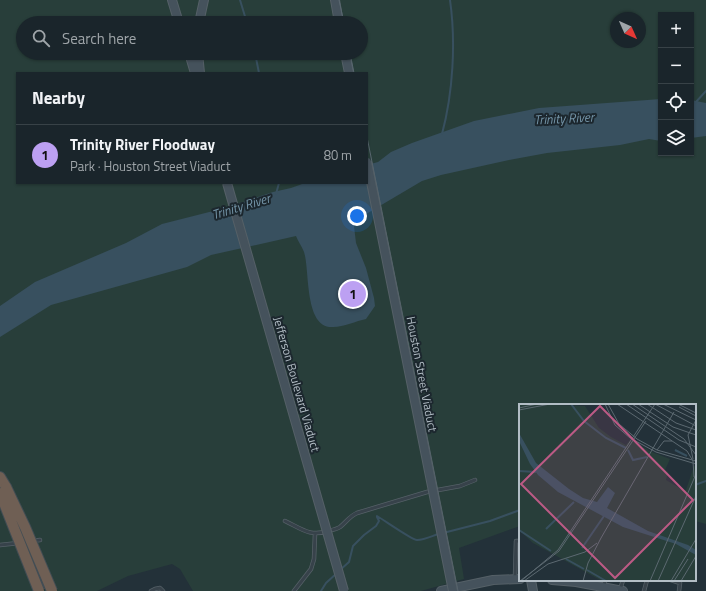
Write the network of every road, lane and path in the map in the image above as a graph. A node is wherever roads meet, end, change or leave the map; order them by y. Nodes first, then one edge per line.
1 (204, 0) edge
2 (334, 0) edge
3 (173, 3) edge
4 (177, 16) edge
5 (201, 16) edge
6 (337, 16) edge
7 (191, 60) edge
8 (199, 60) edge
9 (346, 60) edge
10 (195, 72) edge
11 (200, 72) edge
12 (349, 72) edge
13 (368, 167) edge
14 (227, 184) edge
15 (0, 477) edge
16 (475, 480) dead end
17 (0, 493) edge
18 (285, 521) dead end
19 (315, 534) junction
20 (40, 540) dead end
21 (519, 541) edge
22 (0, 545) edge
23 (517, 579) edge
24 (531, 581) edge
25 (576, 581) edge
26 (623, 581) edge
27 (647, 581) edge
28 (674, 581) edge
29 (604, 586) edge
30 (40, 591) edge
31 (52, 591) edge
32 (151, 591) edge
33 (163, 591) edge
34 (294, 591) edge
35 (344, 591) edge
36 (442, 591) edge
37 (453, 591) edge
38 (533, 591) edge
39 (621, 591) edge
40 (644, 591) edge
41 (678, 591) edge

1 - 5 main road
2 - 6 main road
3 - 4 main road
7 - 10 main road
8 - 11 main road
9 - 12 main road
13 - 37 main road, Houston Street Viaduct, bridge
14 - 35 main road, Jefferson Boulevard Viaduct, bridge
15 - 31 highway, bridge
16 - 19 lane
17 - 30 highway, bridge
18 - 19 lane
19 - 34 lane
20 - 22 lane
21 - 23 lane
23 - 36 main road
24 - 38 main road
25 - 29 main road
26 - 39 lane
27 - 40 lane
28 - 41 lane
29 - 39 main road
32 - 33 lane

